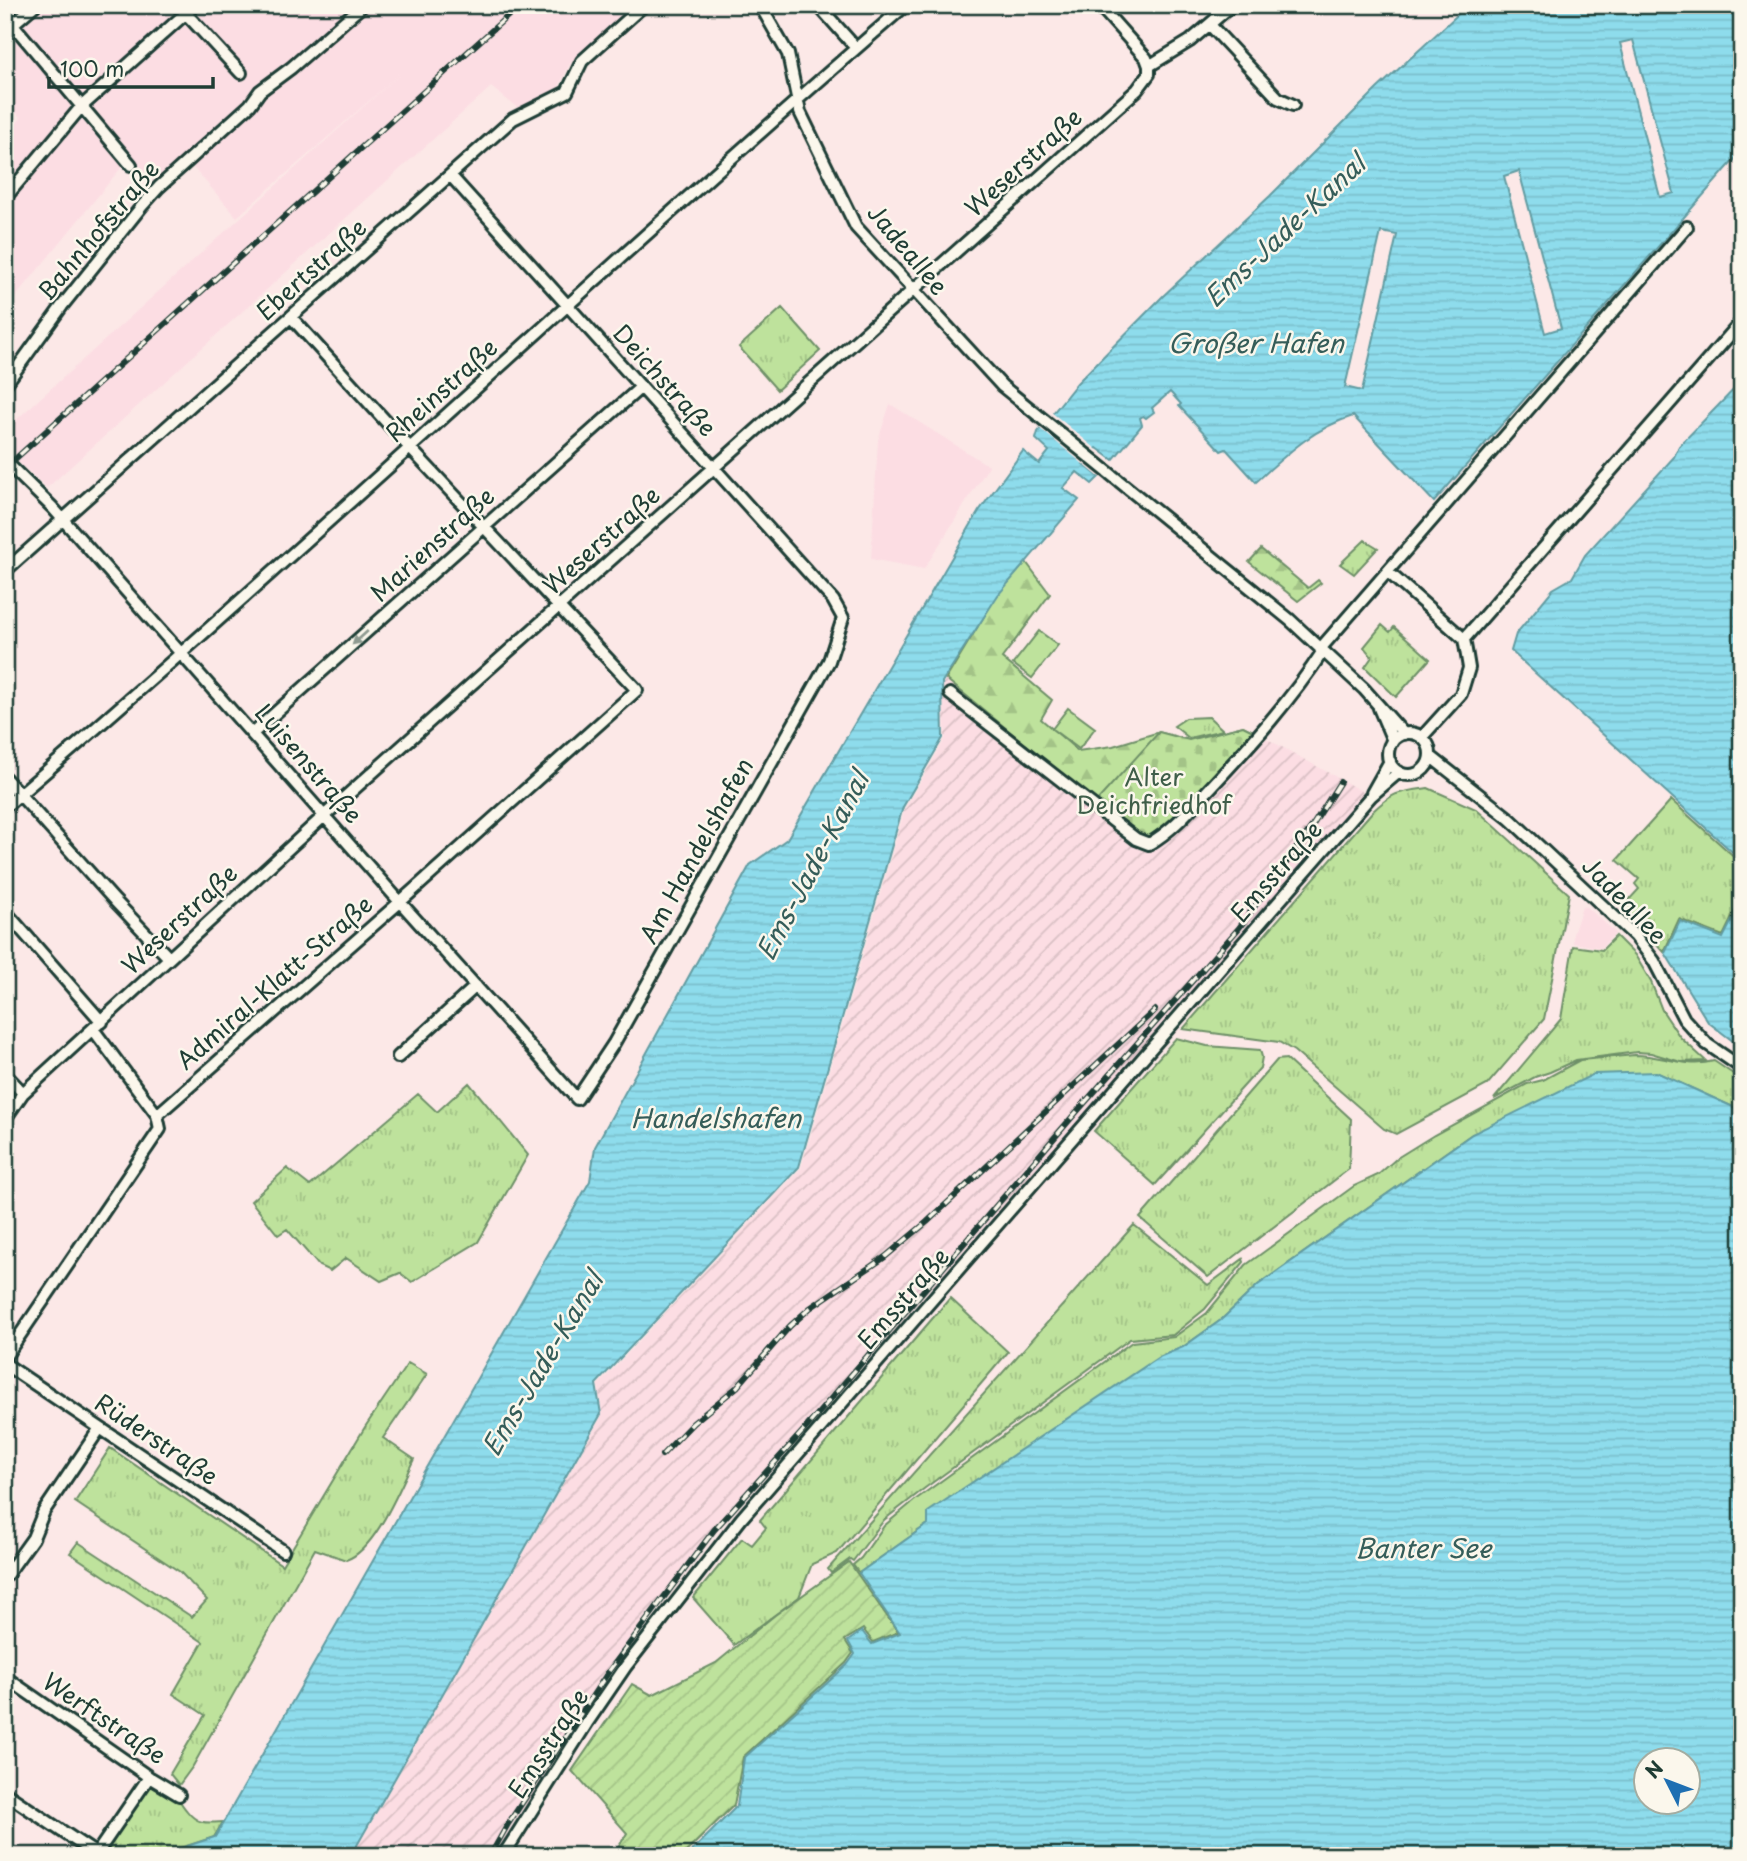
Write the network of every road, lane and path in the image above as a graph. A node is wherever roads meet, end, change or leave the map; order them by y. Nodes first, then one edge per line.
1 (35, 5) edge
2 (195, 5) edge
3 (363, 5) edge
4 (643, 5) edge
5 (760, 5) edge
6 (818, 5) edge
7 (906, 5) edge
8 (1099, 5) edge
9 (1232, 5) edge
10 (182, 10) edge
11 (5, 15) edge
12 (1210, 25) junction
13 (9, 28) edge
14 (856, 48) junction
15 (1149, 66) junction
16 (242, 74) dead end
17 (796, 100) junction
18 (1293, 105) dead end
19 (81, 107) junction
20 (131, 165) dead end
21 (450, 175) junction
22 (6, 196) edge
23 (1687, 227) dead end
24 (913, 291) junction
25 (567, 306) junction
26 (291, 317) junction
27 (1742, 321) edge
28 (5, 385) edge
29 (641, 387) junction
30 (410, 448) junction
31 (5, 461) edge
32 (714, 467) junction
33 (62, 520) junction
34 (484, 527) junction
35 (5, 571) edge
36 (1388, 572) junction
37 (560, 608) junction
38 (843, 618) joint
39 (1464, 639) junction
40 (1322, 650) junction
41 (181, 652) junction
42 (950, 694) dead end
43 (1379, 706) junction
44 (253, 733) junction
45 (1405, 734) junction
46 (1422, 737) junction
47 (1393, 741) junction
48 (1430, 756) junction
49 (1390, 761) junction
50 (1424, 769) junction
51 (1399, 772) junction
52 (5, 778) edge
53 (1456, 778) junction
54 (20, 795) junction
55 (1371, 796) junction
56 (5, 807) edge
57 (325, 815) junction
58 (400, 902) junction
59 (5, 911) edge
60 (169, 958) junction
61 (476, 986) junction
62 (97, 1026) junction
63 (398, 1057) dead end
64 (1742, 1068) edge
65 (5, 1074) edge
66 (23, 1093) junction
67 (577, 1099) joint
68 (157, 1115) junction
69 (5, 1119) edge
70 (5, 1357) edge
71 (5, 1364) edge
72 (100, 1428) junction
73 (283, 1551) dead end
74 (5, 1577) edge
75 (5, 1677) edge
76 (149, 1777) junction
77 (5, 1793) edge
78 (179, 1794) dead end
79 (95, 1855) edge
80 (503, 1856) edge

1 - 13 street
2 - 10 street
3 - 28 street, Bahnhofstraße
4 - 21 street, Ebertstraße
5 - 17 street, Jadeallee
6 - 14 street
7 - 14 street, Rheinstraße
8 - 15 street
9 - 12 street, Weserstraße
10 - 16 street
10 - 19 street
11 - 13 street
12 - 15 street, Weserstraße
12 - 18 street
13 - 19 street
14 - 17 street, Rheinstraße
15 - 24 street, Weserstraße
17 - 24 street, Jadeallee
17 - 25 street, Rheinstraße
19 - 20 street
19 - 22 street
21 - 25 street, Deichstraße
21 - 26 street, Ebertstraße
23 - 36 street
24 - 32 street, Weserstraße
24 - 40 street, Jadeallee
25 - 29 street, Deichstraße
25 - 30 street, Rheinstraße
26 - 30 street
26 - 33 street, Ebertstraße
27 - 39 street
29 - 32 street, Deichstraße
29 - 34 street, Marienstraße
30 - 34 street
30 - 41 street, Rheinstraße
31 - 33 street, Luisenstraße
32 - 37 street, Weserstraße
32 - 38 street, Deichstraße
33 - 35 street, Ebertstraße
33 - 41 street, Luisenstraße
34 - 37 street
34 -> 44 street, Marienstraße
36 - 39 street
36 - 40 street
37 - 57 street, Weserstraße
37 - 58 street, Admiral-Klatt-Straße
38 - 67 street, Am Handelshafen
39 - 46 street
40 - 42 street
40 - 43 street
41 - 44 street, Luisenstraße
41 - 54 street, Rheinstraße
43 - 45 street
43 - 47 street
44 - 57 street, Luisenstraße
45 - 46 street
45 - 47 street
46 - 48 street
47 - 49 street
48 - 50 street
48 - 53 street, Jadeallee
49 - 51 street
49 - 55 street, Emsstraße
50 - 51 street
50 - 53 street, Jadeallee
51 - 55 street, Emsstraße
52 - 54 street
53 - 64 street, Jadeallee
54 - 56 street, Rheinstraße
54 - 60 street
55 - 80 street, Emsstraße
57 - 58 street, Luisenstraße
57 - 60 street, Weserstraße
58 - 61 street, Luisenstraße
58 - 68 street, Admiral-Klatt-Straße
59 - 62 street
60 - 62 street, Weserstraße
61 - 63 street
61 - 67 street, Luisenstraße
62 - 66 street, Weserstraße
62 - 68 street
65 - 66 street
66 - 69 street, Weserstraße
68 - 70 street
71 - 72 street, Rüderstraße
72 - 73 street, Rüderstraße
72 - 74 street
75 - 76 street, Werftstraße
76 - 78 street, Werftstraße
76 - 79 street
77 - 79 street

